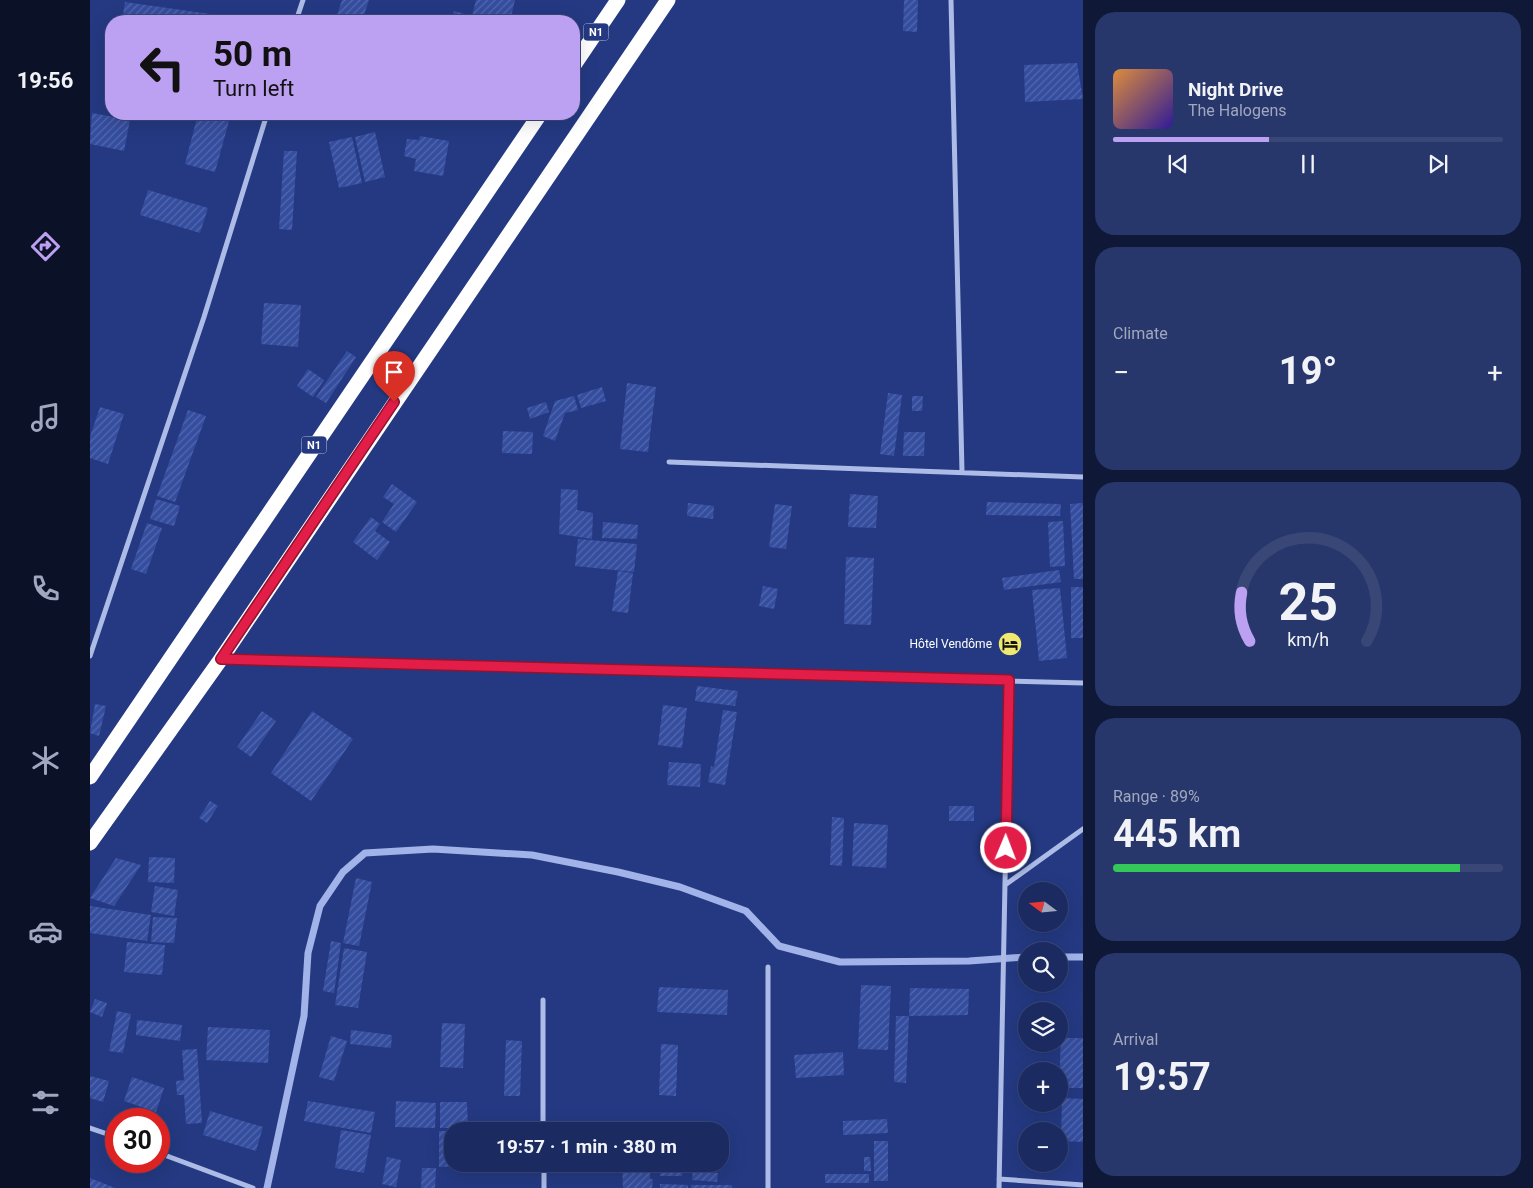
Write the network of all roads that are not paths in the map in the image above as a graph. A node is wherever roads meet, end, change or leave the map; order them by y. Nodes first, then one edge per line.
1 (303, 0) edge
2 (618, 0) edge
3 (668, 0) edge
4 (951, 0) edge
5 (298, 15) edge
6 (580, 55) edge
7 (265, 120) edge
8 (536, 120) edge
9 (669, 462) dead end
10 (962, 472) junction
11 (1083, 477) edge
12 (90, 656) edge
13 (221, 659) junction
14 (1009, 680) junction
15 (1083, 683) edge
16 (90, 777) edge
17 (1083, 829) edge
18 (90, 843) edge
19 (1006, 885) junction
20 (768, 967) dead end
21 (543, 1000) dead end
22 (543, 1122) edge
23 (90, 1128) edge
24 (105, 1133) edge
25 (170, 1157) edge
26 (544, 1172) edge
27 (999, 1179) junction
28 (1083, 1184) edge
29 (253, 1188) edge
30 (544, 1188) edge
31 (768, 1188) edge
32 (1000, 1188) edge

1 - 5 street
2 - 6 highway, N1
3 - 13 highway
4 - 10 street
7 - 12 street
8 - 16 highway, N1
9 - 10 street
10 - 11 street
13 - 14 street
13 - 18 highway
14 - 15 street
14 - 19 street
17 - 19 street
19 - 27 street
20 - 31 street
21 - 22 street
23 - 24 street
25 - 29 street
26 - 30 street
27 - 28 street
27 - 32 street

